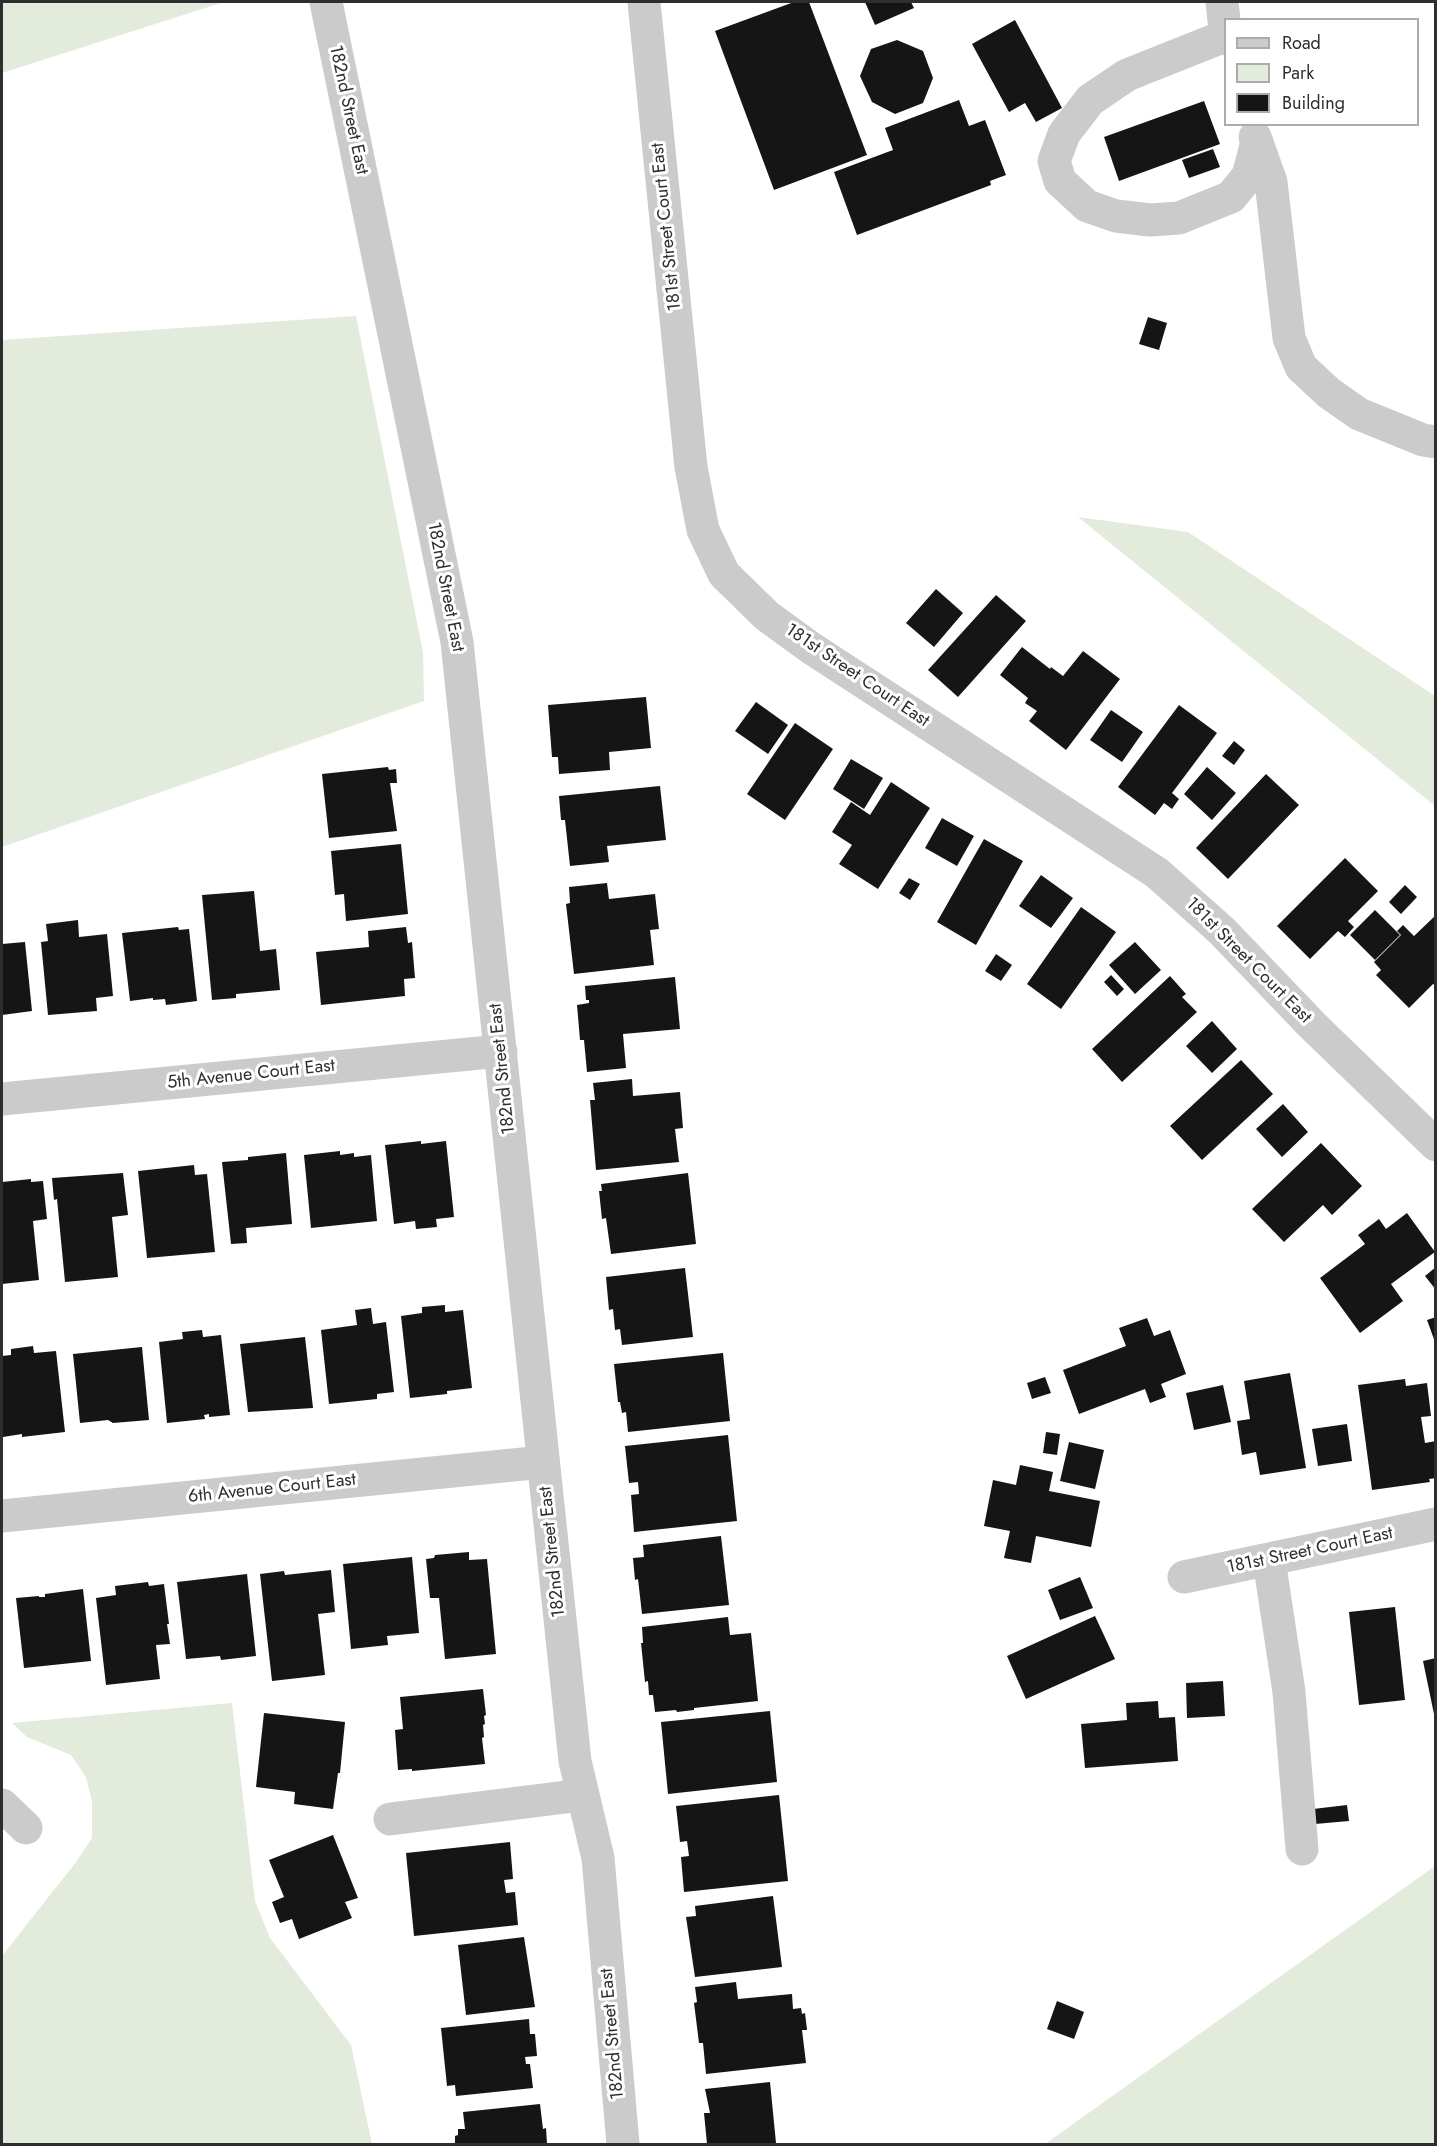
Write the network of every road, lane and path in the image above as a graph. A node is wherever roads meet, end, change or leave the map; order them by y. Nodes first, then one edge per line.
1 (326, 2) edge
2 (644, 2) edge
3 (1222, 2) edge
4 (1224, 25) edge
5 (1224, 37) edge
6 (1253, 133) edge
7 (1436, 442) edge
8 (501, 1051) junction
9 (2, 1099) edge
10 (1436, 1145) edge
11 (543, 1462) junction
12 (2, 1516) edge
13 (1436, 1524) edge
14 (1269, 1560) junction
15 (1184, 1577) dead end
16 (582, 1795) junction
17 (2, 1805) edge
18 (390, 1819) dead end
19 (26, 1828) dead end
20 (1302, 1849) dead end
21 (623, 2145) edge

1 - 8 street, 182nd Street East
2 - 10 street, 181st Street Court East
3 - 4 street
5 - 6 street
6 - 7 street
8 - 9 street, 5th Avenue Court East
8 - 11 street, 182nd Street East
11 - 12 street, 6th Avenue Court East
11 - 16 street, 182nd Street East
13 - 14 street, 181st Street Court East
14 - 15 street, 181st Street Court East
14 - 20 street
16 - 18 street
16 - 21 street, 182nd Street East
17 - 19 street

